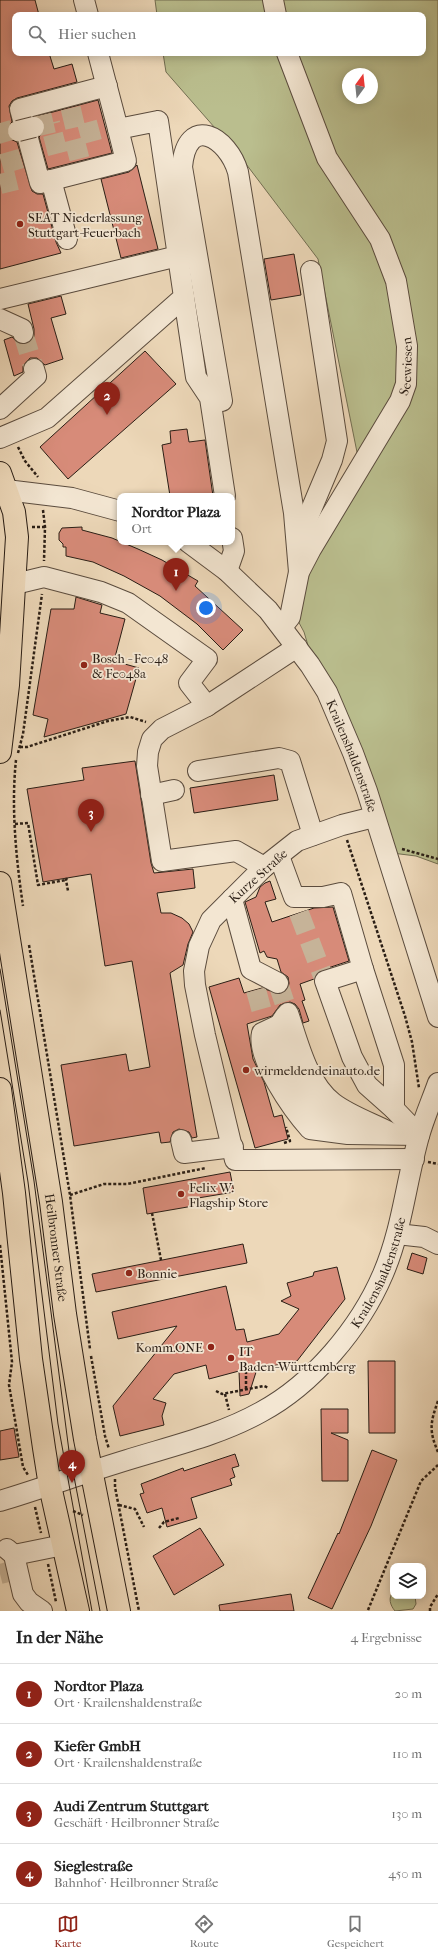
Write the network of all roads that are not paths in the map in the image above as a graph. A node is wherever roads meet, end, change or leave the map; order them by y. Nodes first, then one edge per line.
1 (84, 0) edge
2 (273, 0) edge
3 (87, 12) edge
4 (275, 12) edge
5 (99, 56) edge
6 (288, 56) edge
7 (106, 86) junction
8 (118, 129) junction
9 (51, 180) junction
10 (67, 240) dead end
11 (178, 256) junction
12 (311, 271) dead end
13 (52, 272) dead end
14 (0, 286) edge
15 (184, 297) junction
16 (0, 299) edge
17 (0, 319) edge
18 (23, 333) tunnel mouth
19 (34, 369) tunnel mouth
20 (222, 401) dead end
21 (0, 409) edge
22 (6, 435) edge
23 (2, 484) edge
24 (225, 493) edge
25 (117, 510) edge
26 (296, 544) junction
27 (192, 545) edge
28 (233, 545) edge
29 (228, 571) junction
30 (299, 572) junction
31 (15, 584) junction
32 (282, 627) junction
33 (297, 647) junction
34 (207, 706) junction
35 (0, 752) edge
36 (198, 771) dead end
37 (174, 790) dead end
38 (151, 795) junction
39 (374, 817) junction
40 (313, 835) junction
41 (271, 861) junction
42 (0, 883) edge
43 (232, 899) junction
44 (363, 969) junction
45 (264, 981) tunnel mouth
46 (438, 1017) edge
47 (438, 1083) edge
48 (0, 1089) edge
49 (394, 1109) junction
50 (394, 1135) junction
51 (419, 1135) junction
52 (181, 1140) dead end
53 (4, 1153) edge
54 (234, 1154) junction
55 (414, 1159) junction
56 (397, 1234) junction
57 (438, 1244) edge
58 (91, 1472) junction
59 (50, 1486) junction
60 (0, 1501) edge
61 (63, 1545) junction
62 (42, 1611) edge
63 (75, 1611) edge
64 (119, 1611) edge

1 - 3 street
2 - 4 street
5 - 7 street
6 - 30 street, Seewiesen
7 - 8 street
7 - 9 street
8 - 9 street
8 - 11 street
9 - 10 street
11 - 15 street
11 - 16 street
12 - 26 street
13 - 14 street
15 - 22 street
15 - 24 street
17 - 18 street
19 - 21 street
20 - 26 street
23 - 25 street
23 - 31 main road
26 - 30 street
27 - 29 street, Krailenshaldenstraße
28 - 29 street
29 - 32 street, Krailenshaldenstraße
30 - 32 street, Seewiesen
31 - 34 street
31 - 35 main road
32 - 33 street, Krailenshaldenstraße
33 - 34 street
33 - 39 street, Krailenshaldenstraße
34 - 38 street
36 - 40 street
37 - 38 street
38 - 41 street
39 - 40 street, Kurze Straße
39 - 46 street, Krailenshaldenstraße
40 - 41 street, Kurze Straße
41 - 43 street, Kurze Straße
41 - 44 street
42 - 58 main road, Heilbronner Straße
43 - 45 street
43 - 54 street, Kurze Straße
44 - 49 street
44 - 49 street
47 - 51 street, Krailenshaldenstraße
48 - 53 main road
49 - 51 street
50 - 50 street
50 - 51 street
51 - 55 street, Krailenshaldenstraße
52 - 54 street
53 - 59 main road
54 - 55 street
55 - 56 street, Krailenshaldenstraße
56 - 57 street
56 - 58 street, Krailenshaldenstraße
58 - 59 street, Krailenshaldenstraße
58 - 64 main road, Heilbronner Straße
59 - 60 street, Krailenshaldenstraße
59 - 61 main road
61 - 62 street
61 - 63 main road

